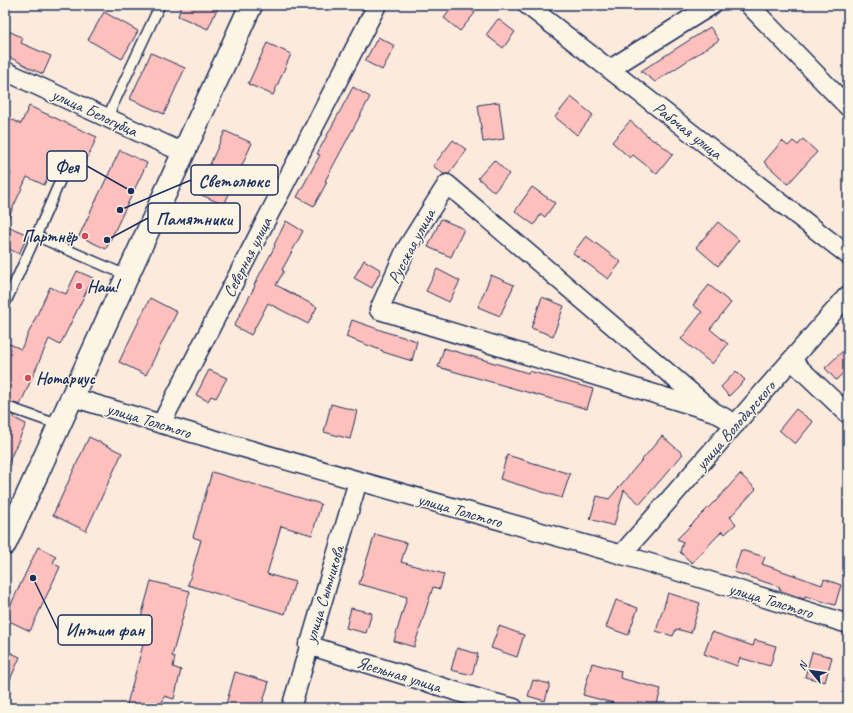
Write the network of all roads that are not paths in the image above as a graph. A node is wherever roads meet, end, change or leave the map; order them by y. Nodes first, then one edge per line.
1 (160, 5) edge
2 (251, 5) edge
3 (377, 5) edge
4 (527, 5) edge
5 (712, 5) edge
6 (749, 5) edge
7 (610, 70) junction
8 (5, 71) edge
9 (848, 107) edge
10 (107, 118) junction
11 (184, 153) junction
12 (60, 181) dead end
13 (36, 236) junction
14 (848, 255) edge
15 (128, 276) junction
16 (848, 295) edge
17 (5, 304) edge
18 (791, 360) junction
19 (72, 397) junction
20 (5, 406) edge
21 (714, 412) junction
22 (848, 414) edge
23 (161, 424) junction
24 (736, 424) junction
25 (59, 425) junction
26 (358, 481) junction
27 (5, 544) edge
28 (621, 555) junction
29 (848, 624) edge
30 (308, 646) junction
31 (486, 705) edge
32 (291, 708) edge
33 (514, 708) edge

1 - 10 lane
2 - 11 main road
3 - 23 street, Северная улица
4 - 7 street, Рабочая улица
5 - 7 street
6 - 9 street
7 - 14 street, Рабочая улица
8 - 10 street, улица Белогубца
10 - 11 street, улица Белогубца
11 - 15 main road
12 - 13 lane
13 - 15 lane
13 - 17 lane
15 - 19 main road
16 - 18 street, улица Володарского
18 - 22 street
18 - 24 street, улица Володарского
19 - 23 street, улица Толстого
19 - 25 main road
20 - 25 lane
21 - 21 street, Русская улица
21 - 24 street, Русская улица
23 - 26 street, улица Толстого
24 - 28 street, улица Володарского
25 - 27 main road
26 - 28 street, улица Толстого
26 - 30 street, улица Сытникова
28 - 29 street, улица Толстого
30 - 31 street, Ясельная улица
30 - 32 street, улица Сытникова
31 - 33 street, Ясельная улица

